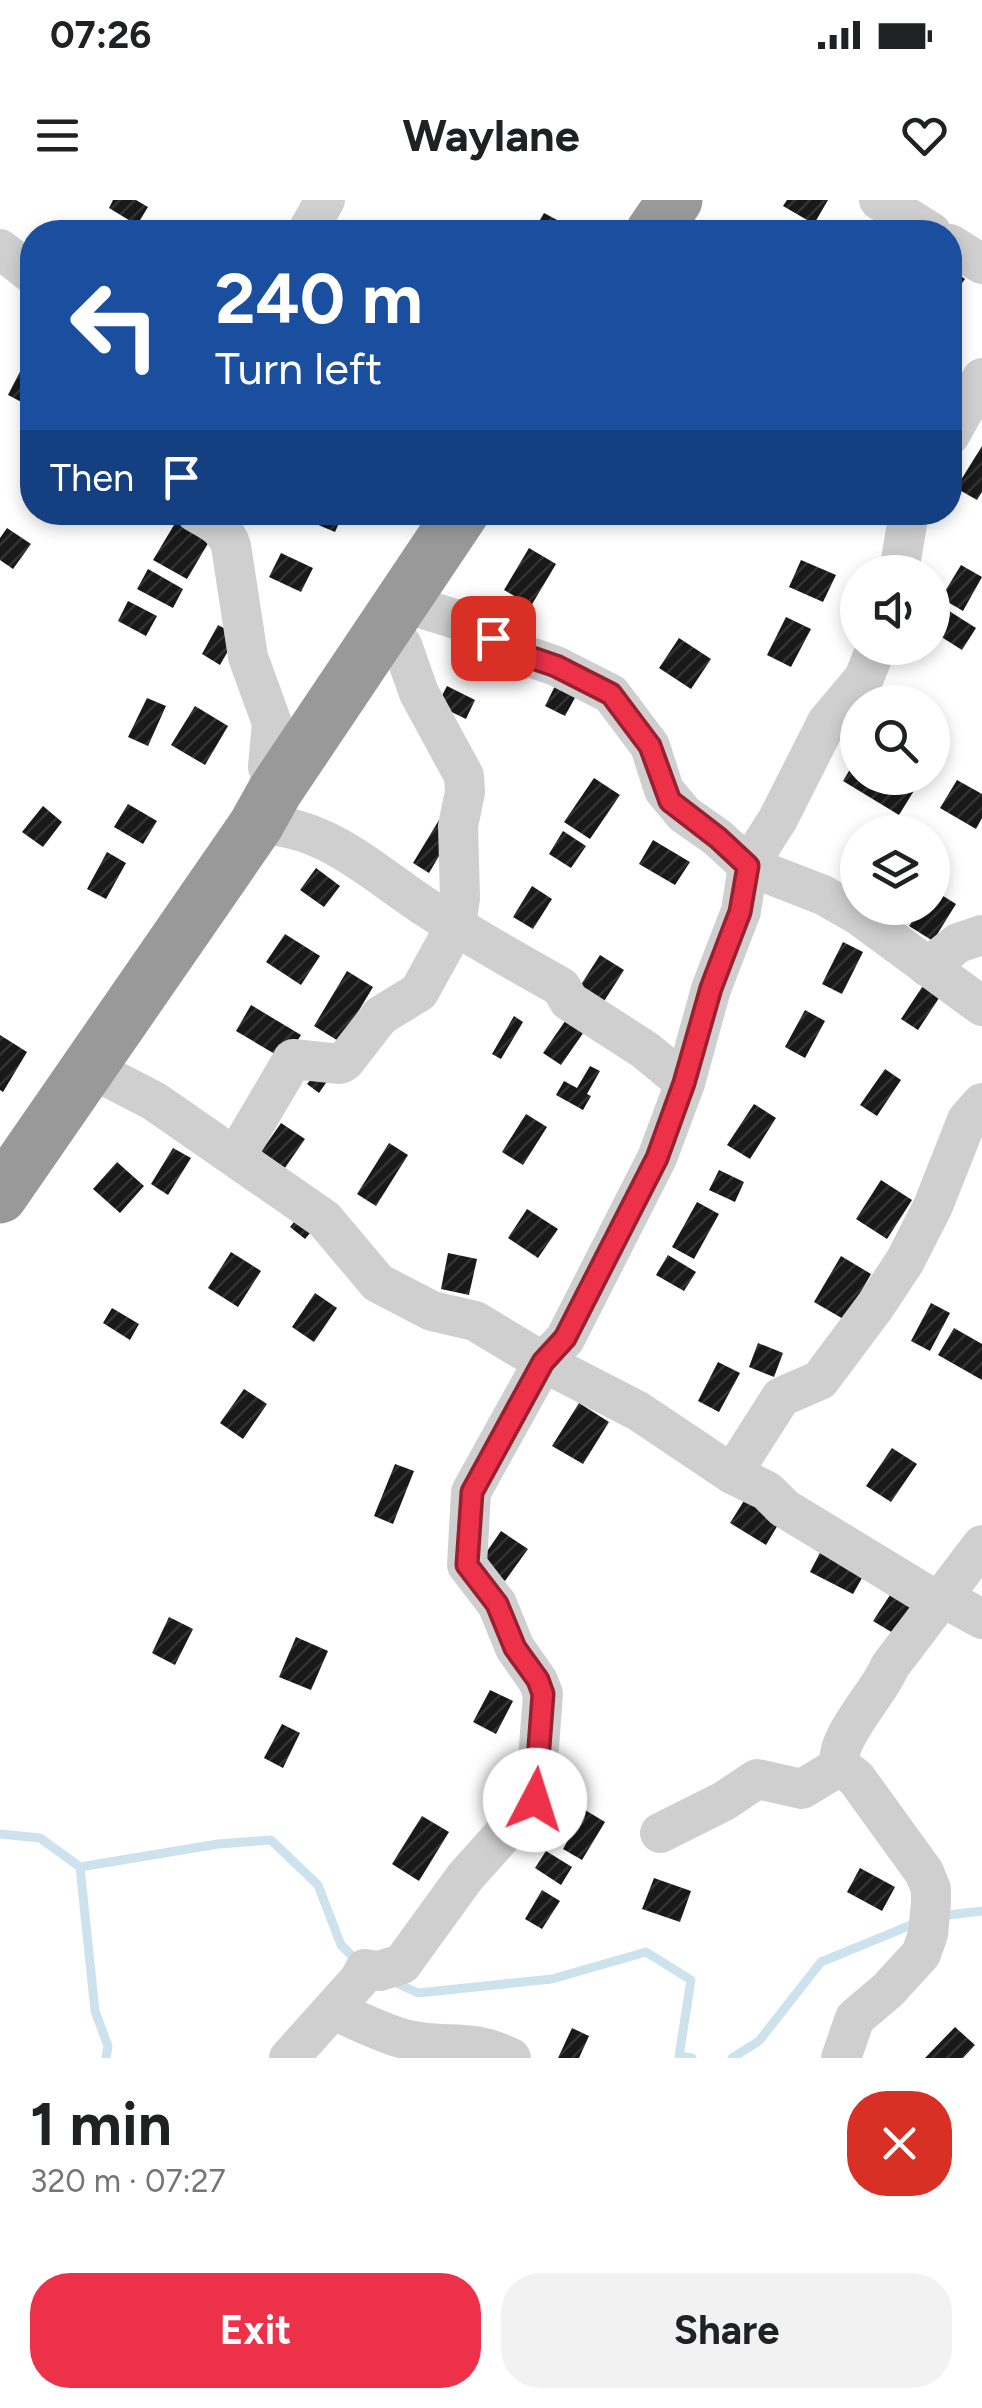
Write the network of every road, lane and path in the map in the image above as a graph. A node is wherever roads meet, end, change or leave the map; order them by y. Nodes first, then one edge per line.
1 (879, 200) edge
2 (912, 220) edge
3 (982, 378) edge
4 (962, 414) edge
5 (219, 525) edge
6 (453, 525) edge
7 (908, 525) edge
8 (902, 555) edge
9 (394, 614) junction
10 (869, 665) edge
11 (265, 808) junction
12 (748, 866) junction
13 (456, 926) junction
14 (982, 935) edge
15 (928, 966) junction
16 (982, 1006) edge
17 (88, 1067) junction
18 (684, 1083) junction
19 (982, 1102) edge
20 (236, 1156) junction
21 (0, 1196) edge
22 (543, 1362) junction
23 (732, 1474) junction
24 (982, 1545) edge
25 (942, 1597) junction
26 (982, 1619) edge
27 (840, 1766) junction
28 (660, 1833) dead end
29 (333, 2010) junction
30 (289, 2058) edge
31 (511, 2058) edge
32 (841, 2058) edge

1 - 2 street
3 - 4 street
5 - 11 street
6 - 9 highway
7 - 8 street
9 - 11 highway
9 - 12 street
9 - 13 street
10 - 12 street
11 - 13 street
11 - 17 highway
12 - 15 street
12 - 18 street
13 - 18 street
13 - 20 street
14 - 15 street
15 - 16 street
17 - 20 street
17 - 21 highway
18 - 22 street
19 - 23 street
20 - 22 street
22 - 23 street
22 - 29 street
23 - 25 street
24 - 25 street
25 - 26 street
25 - 27 street
27 - 28 street
27 - 32 street
29 - 30 street
29 - 31 street

